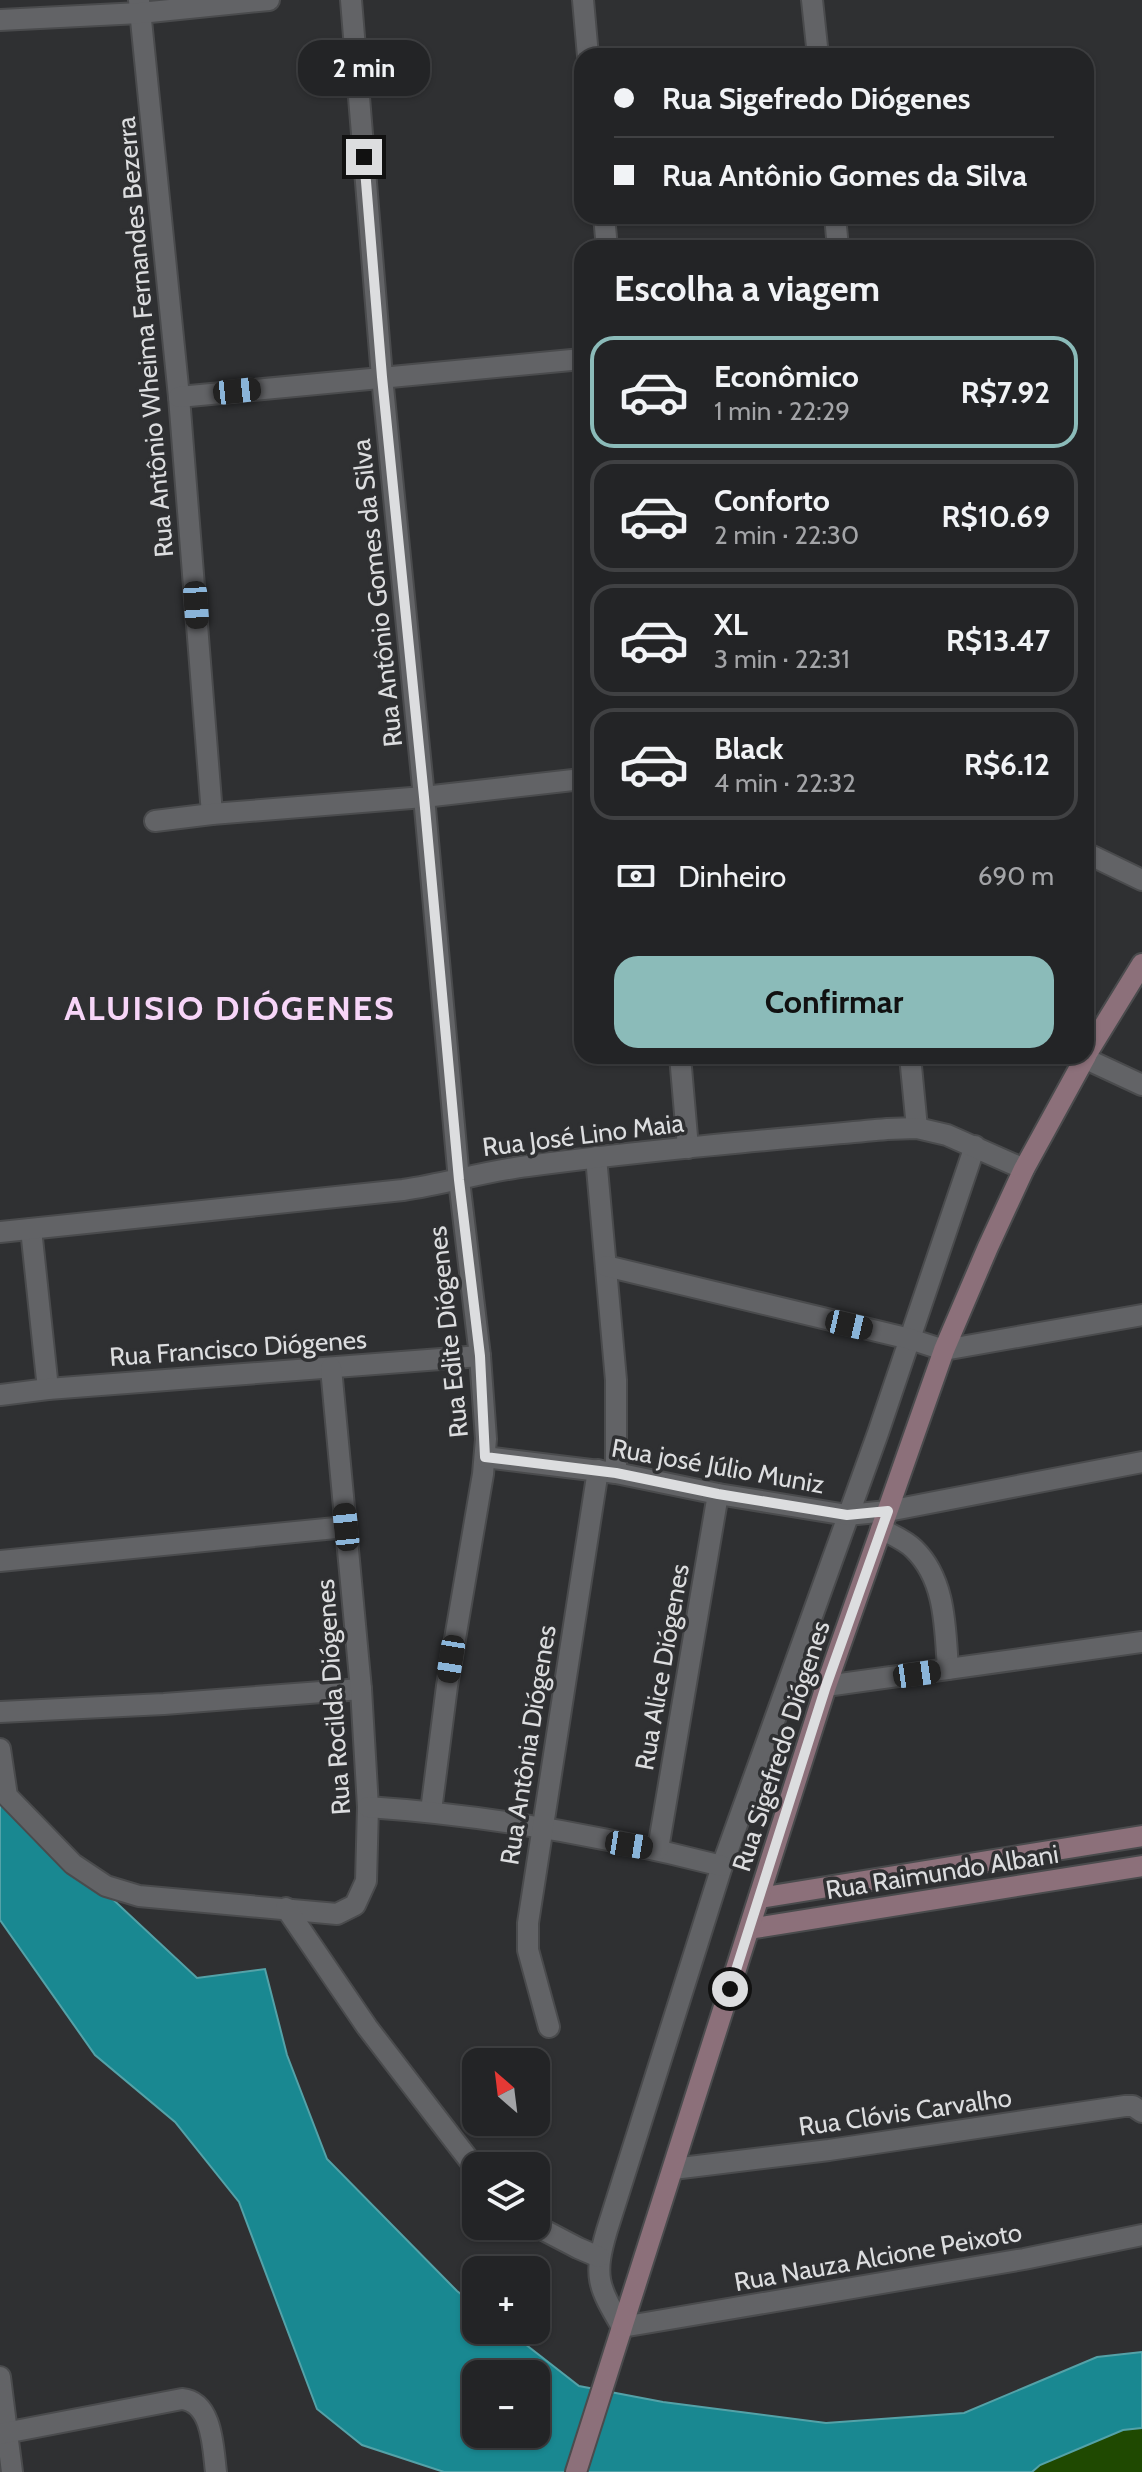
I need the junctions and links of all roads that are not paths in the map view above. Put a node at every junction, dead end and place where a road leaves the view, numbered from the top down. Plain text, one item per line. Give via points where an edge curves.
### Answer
1 (269, 0) edge
2 (351, 0) edge
3 (583, 0) edge
4 (812, 0) edge
5 (139, 7) edge
6 (0, 20) edge
7 (587, 48) edge
8 (817, 48) edge
9 (574, 360) edge
10 (382, 377) junction
11 (179, 397) junction
12 (574, 780) edge
13 (424, 797) junction
14 (212, 814) junction
15 (155, 821) dead end
16 (1094, 857) edge
17 (1142, 880) edge
18 (1142, 964) edge
19 (1094, 1042) edge
20 (1094, 1061) edge
21 (681, 1064) edge
22 (911, 1064) edge
23 (1081, 1064) edge
24 (1140, 1079) edge
25 (917, 1128) junction
26 (975, 1146) junction
27 (688, 1148) junction
28 (596, 1157) junction
29 (1024, 1169) junction
30 (459, 1180) junction
31 (31, 1229) junction
32 (0, 1232) edge
33 (606, 1266) junction
34 (1142, 1315) edge
35 (910, 1339) junction
36 (944, 1350) junction
37 (480, 1356) junction
38 (331, 1368) junction
39 (48, 1389) junction
40 (0, 1395) edge
41 (485, 1457) junction
42 (1142, 1462) edge
43 (607, 1472) junction
44 (718, 1494) junction
45 (847, 1515) junction
46 (885, 1520) junction
47 (346, 1527) junction
48 (0, 1561) edge
49 (1142, 1642) edge
50 (948, 1669) junction
51 (826, 1686) junction
52 (361, 1689) junction
53 (0, 1712) edge
54 (0, 1749) edge
55 (368, 1807) junction
56 (431, 1811) junction
57 (542, 1830) junction
58 (1142, 1836) edge
59 (1092, 1844) junction
60 (658, 1849) junction
61 (722, 1866) junction
62 (1142, 1866) edge
63 (1097, 1873) junction
64 (867, 1881) junction
65 (759, 1898) junction
66 (286, 1908) junction
67 (866, 1910) junction
68 (749, 1929) junction
69 (549, 2027) dead end
70 (1142, 2112) edge
71 (463, 2152) edge
72 (673, 2169) junction
73 (550, 2233) edge
74 (1142, 2235) edge
75 (599, 2257) junction
76 (622, 2327) junction
77 (0, 2377) edge
78 (3, 2433) edge
79 (12, 2472) edge
80 (216, 2472) edge
81 (576, 2472) edge

1 - 5 street
2 - 10 street, Rua Antônio Gomes da Silva
3 - 7 street
4 - 8 street
5 - 6 street
5 - 11 street, Rua Antônio Wheima Fernandes Bezerra
9 - 10 street
10 - 11 street
10 - 13 street, Rua Antônio Gomes da Silva
11 - 14 street, Rua Antônio Wheima Fernandes Bezerra
12 - 13 street
13 - 14 street
13 - 30 street, Rua Antônio Gomes da Silva
14 - 15 street
16 - 17 street
18 - 19 main road, Rua Sigefredo Diógenes
20 - 24 street
21 - 27 street
22 - 25 street
23 - 29 main road, Rua Sigefredo Diógenes
25 - 26 street, Rua José Lino Maia
25 - 27 street, Rua José Lino Maia
26 - 29 street, Rua José Lino Maia
26 - 35 street
27 - 28 street, Rua José Lino Maia
28 - 30 street, Rua José Lino Maia
28 - 33 street, Rua Antônia Diógenes
29 - 36 main road, Rua Sigefredo Diógenes
30 - 31 street, Rua José Lino Maia
30 - 37 street, Rua Edite Diógenes
31 - 32 street, Rua José Lino Maia
31 - 39 street
33 - 35 street
33 - 43 street, Rua Antônia Diógenes via 616,1380
34 - 36 street
35 - 36 street
35 - 45 street
36 - 46 main road, Rua Sigefredo Diógenes
37 - 38 street, Rua Francisco Diógenes
37 - 41 street, Rua Edite Diógenes
38 - 39 street, Rua Francisco Diógenes
38 - 47 street, Rua Rocilda Diógenes
39 - 40 street, Rua Francisco Diógenes
41 - 43 street, Rua josé Júlio Muniz
41 - 56 street, Rua Edite Diógenes
42 - 46 street, Rua josé Júlio Muniz
43 - 44 street, Rua josé Júlio Muniz
43 - 57 street, Rua Antônia Diógenes
44 - 45 street, Rua josé Júlio Muniz
44 - 60 street, Rua Alice Diógenes
45 - 46 street, Rua josé Júlio Muniz
45 - 61 street
46 - 50 street via 917,1553 939,1590
46 - 51 main road, Rua Sigefredo Diógenes
47 - 48 street
47 - 52 street, Rua Rocilda Diógenes
49 - 50 street
50 - 51 street
51 - 65 main road, Rua Sigefredo Diógenes
52 - 53 street
52 - 55 street, Rua Rocilda Diógenes
54 - 66 street via 7,1796 93,1879 139,1896
55 - 56 street
55 - 66 street, Rua Rocilda Diógenes via 366,1881 355,1905 337,1914
56 - 57 street
57 - 60 street
57 - 69 street, Rua Antônia Diógenes via 528,1950
58 - 59 main road, Rua Raimundo Albani
59 - 63 main road
59 - 64 main road, Rua Raimundo Albani
60 - 61 street
61 - 75 street
62 - 63 main road, Rua Raimundo Albani
63 - 67 main road, Rua Raimundo Albani
64 - 65 main road, Rua Raimundo Albani
64 - 67 main road
65 - 68 main road, Rua Sigefredo Diógenes
66 - 71 street via 367,2027
67 - 68 main road, Rua Raimundo Albani
68 - 72 main road, Rua Sigefredo Diógenes
70 - 72 street, Rua Clóvis Carvalho via 1125,2106
72 - 76 main road, Rua Sigefredo Diógenes
73 - 75 street
74 - 76 street, Rua Nauza Alcione Peixoto
75 - 76 street via 601,2285
76 - 81 main road, Rua Sigefredo Diógenes
77 - 78 street
78 - 79 street
78 - 80 street via 191,2400 206,2420

